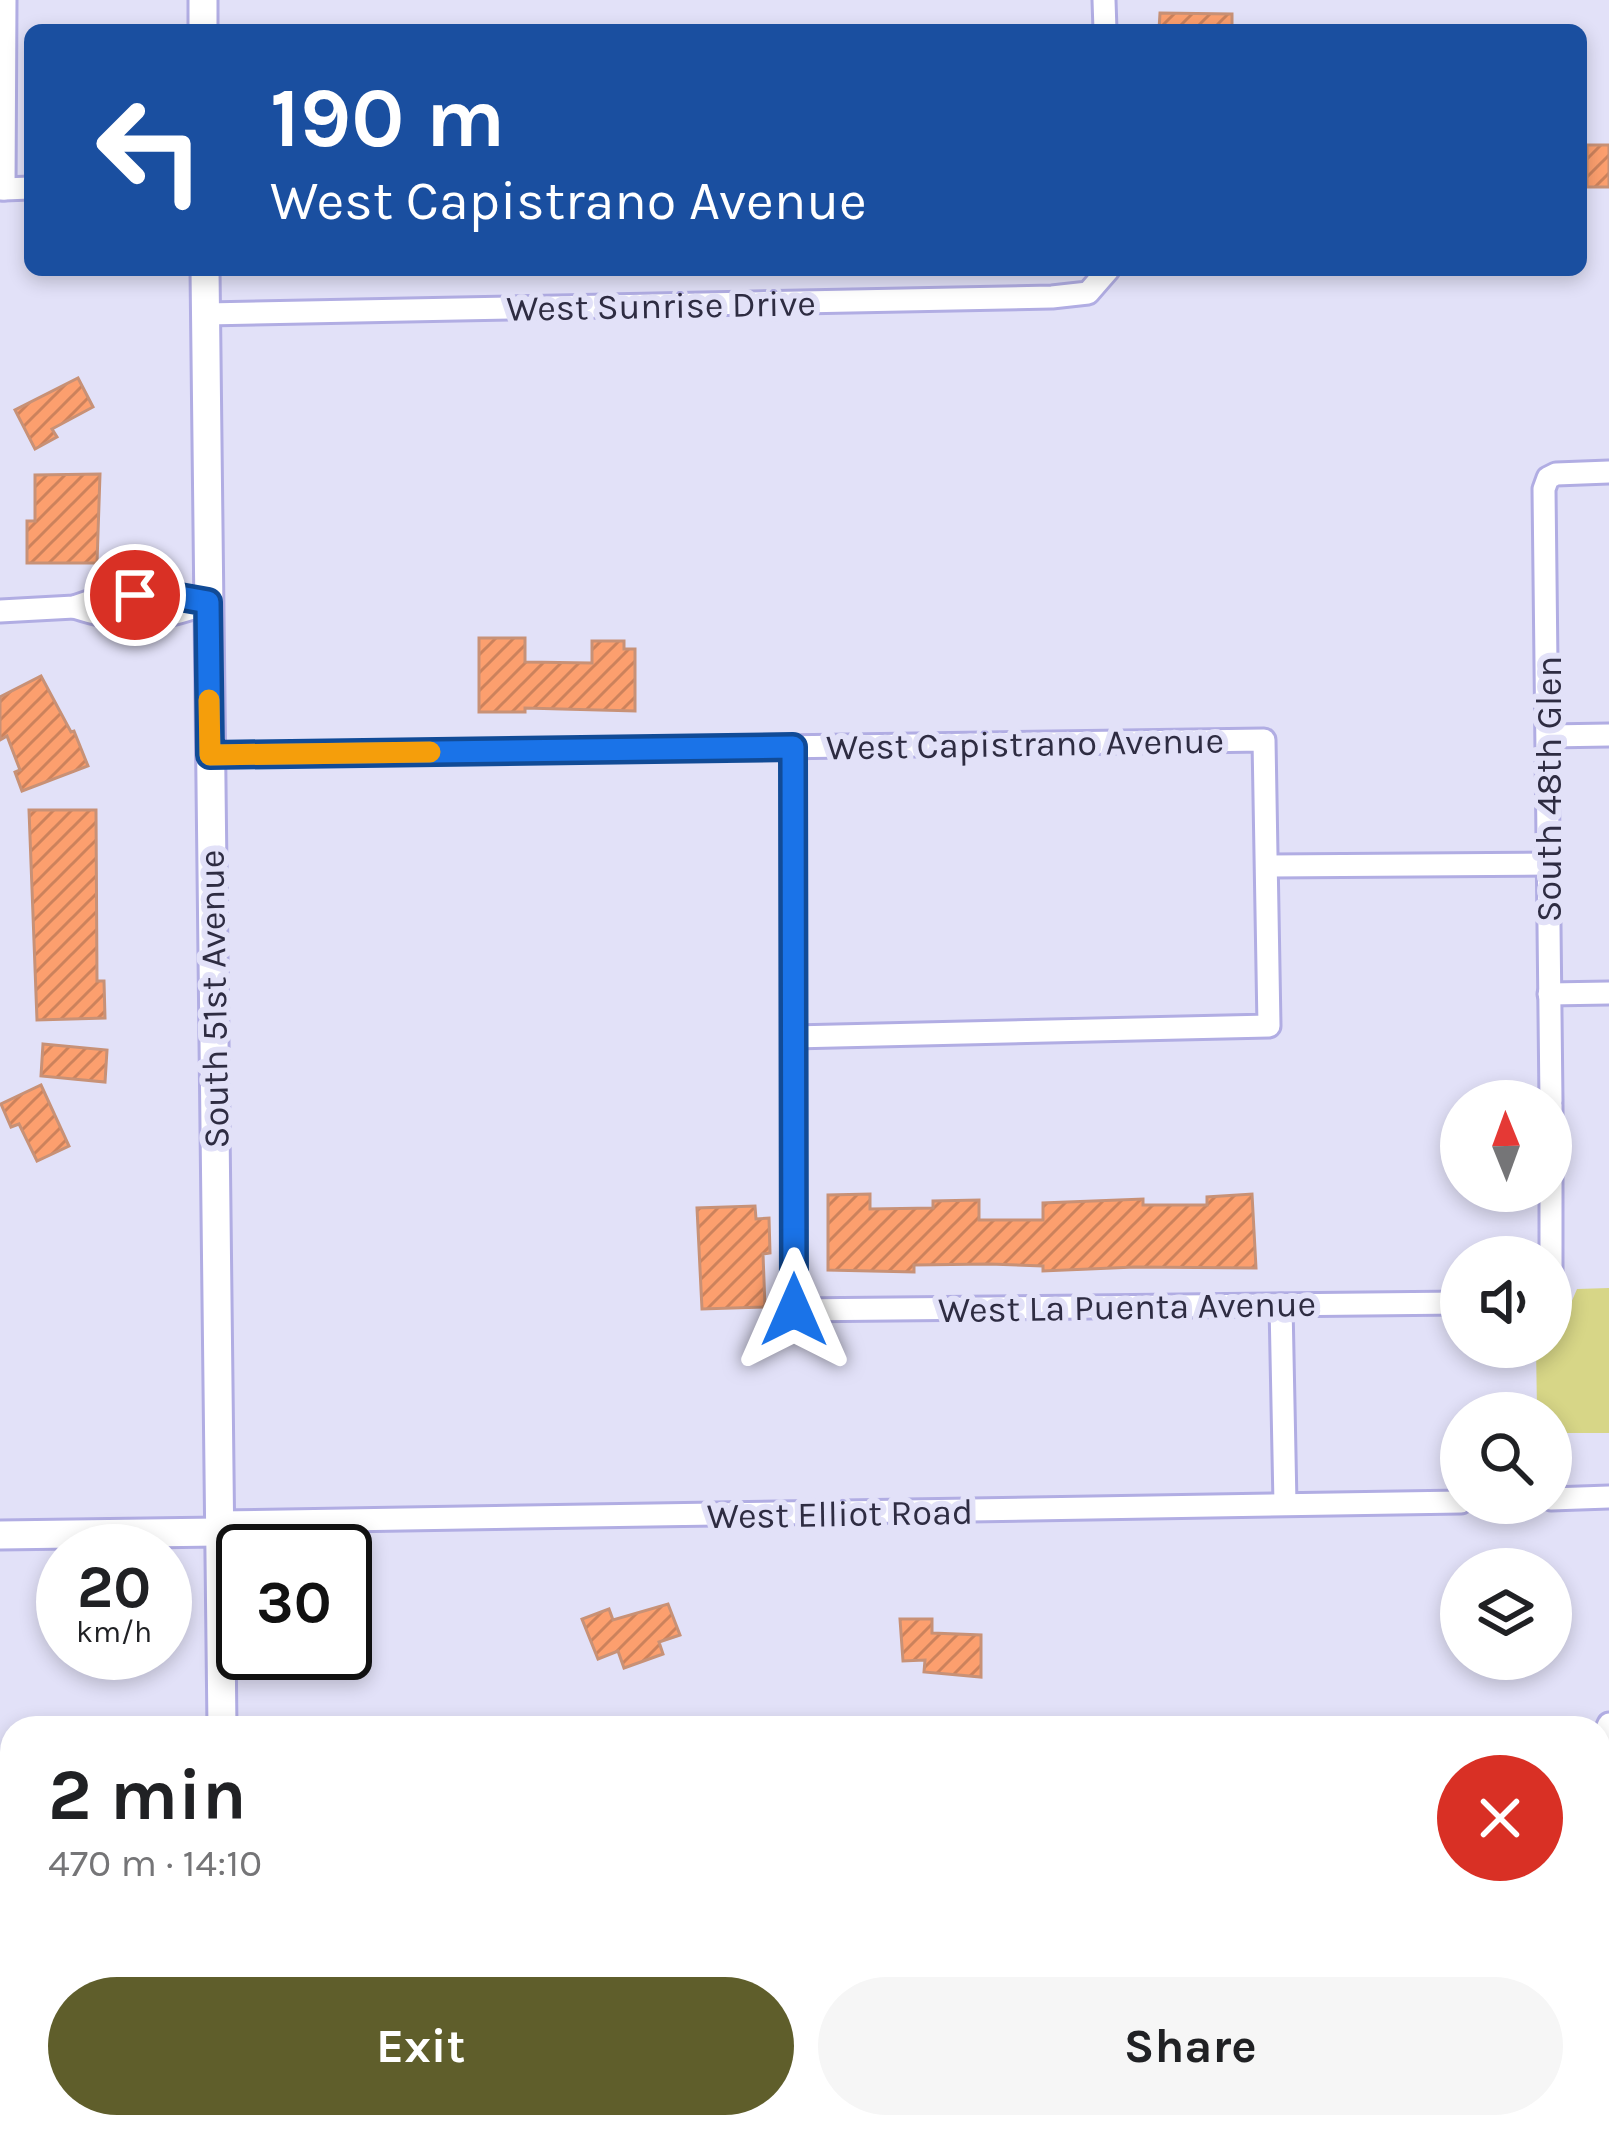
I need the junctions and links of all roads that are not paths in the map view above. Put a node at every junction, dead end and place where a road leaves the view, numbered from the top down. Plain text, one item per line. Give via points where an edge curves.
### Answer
1 (5, 0) edge
2 (2, 189) edge
3 (205, 276) edge
4 (1104, 276) edge
5 (206, 314) junction
6 (1609, 472) edge
7 (208, 602) junction
8 (0, 611) edge
9 (1609, 735) edge
10 (1549, 736) junction
11 (793, 747) junction
12 (210, 755) junction
13 (1548, 864) junction
14 (1268, 866) junction
15 (1609, 993) edge
16 (1549, 994) junction
17 (793, 1037) junction
18 (1551, 1080) edge
19 (1440, 1303) edge
20 (1281, 1305) junction
21 (1609, 1498) edge
22 (1572, 1499) edge
23 (1440, 1502) edge
24 (1285, 1504) junction
25 (218, 1524) edge
26 (357, 1524) edge
27 (216, 1527) edge
28 (0, 1535) edge
29 (221, 1680) edge
30 (222, 1716) edge

1 - 2 street
3 - 5 main road, South 51st Avenue
4 - 5 street, West Sunrise Drive via 1088,293 1052,297
5 - 7 main road, South 51st Avenue
6 - 10 street, South 48th Glen via 1548,478
7 - 8 street via 106,596 74,608
7 - 12 main road, South 51st Avenue
9 - 10 street
10 - 13 street, South 48th Glen
11 - 12 street, West Capistrano Avenue
11 - 14 street, West Capistrano Avenue via 1264,740
11 - 17 street
12 - 25 main road, South 51st Avenue
13 - 14 street
13 - 16 street, South 48th Glen
14 - 17 street via 1269,1026
15 - 16 street
16 - 18 street, South 48th Glen
17 - 20 street, West La Puenta Avenue via 794,1310
19 - 20 street, West La Puenta Avenue
20 - 24 street
21 - 22 street
23 - 24 street, West Elliot Road
24 - 26 street, West Elliot Road
27 - 28 main road, West Elliot Road
29 - 30 main road, South 51st Avenue

